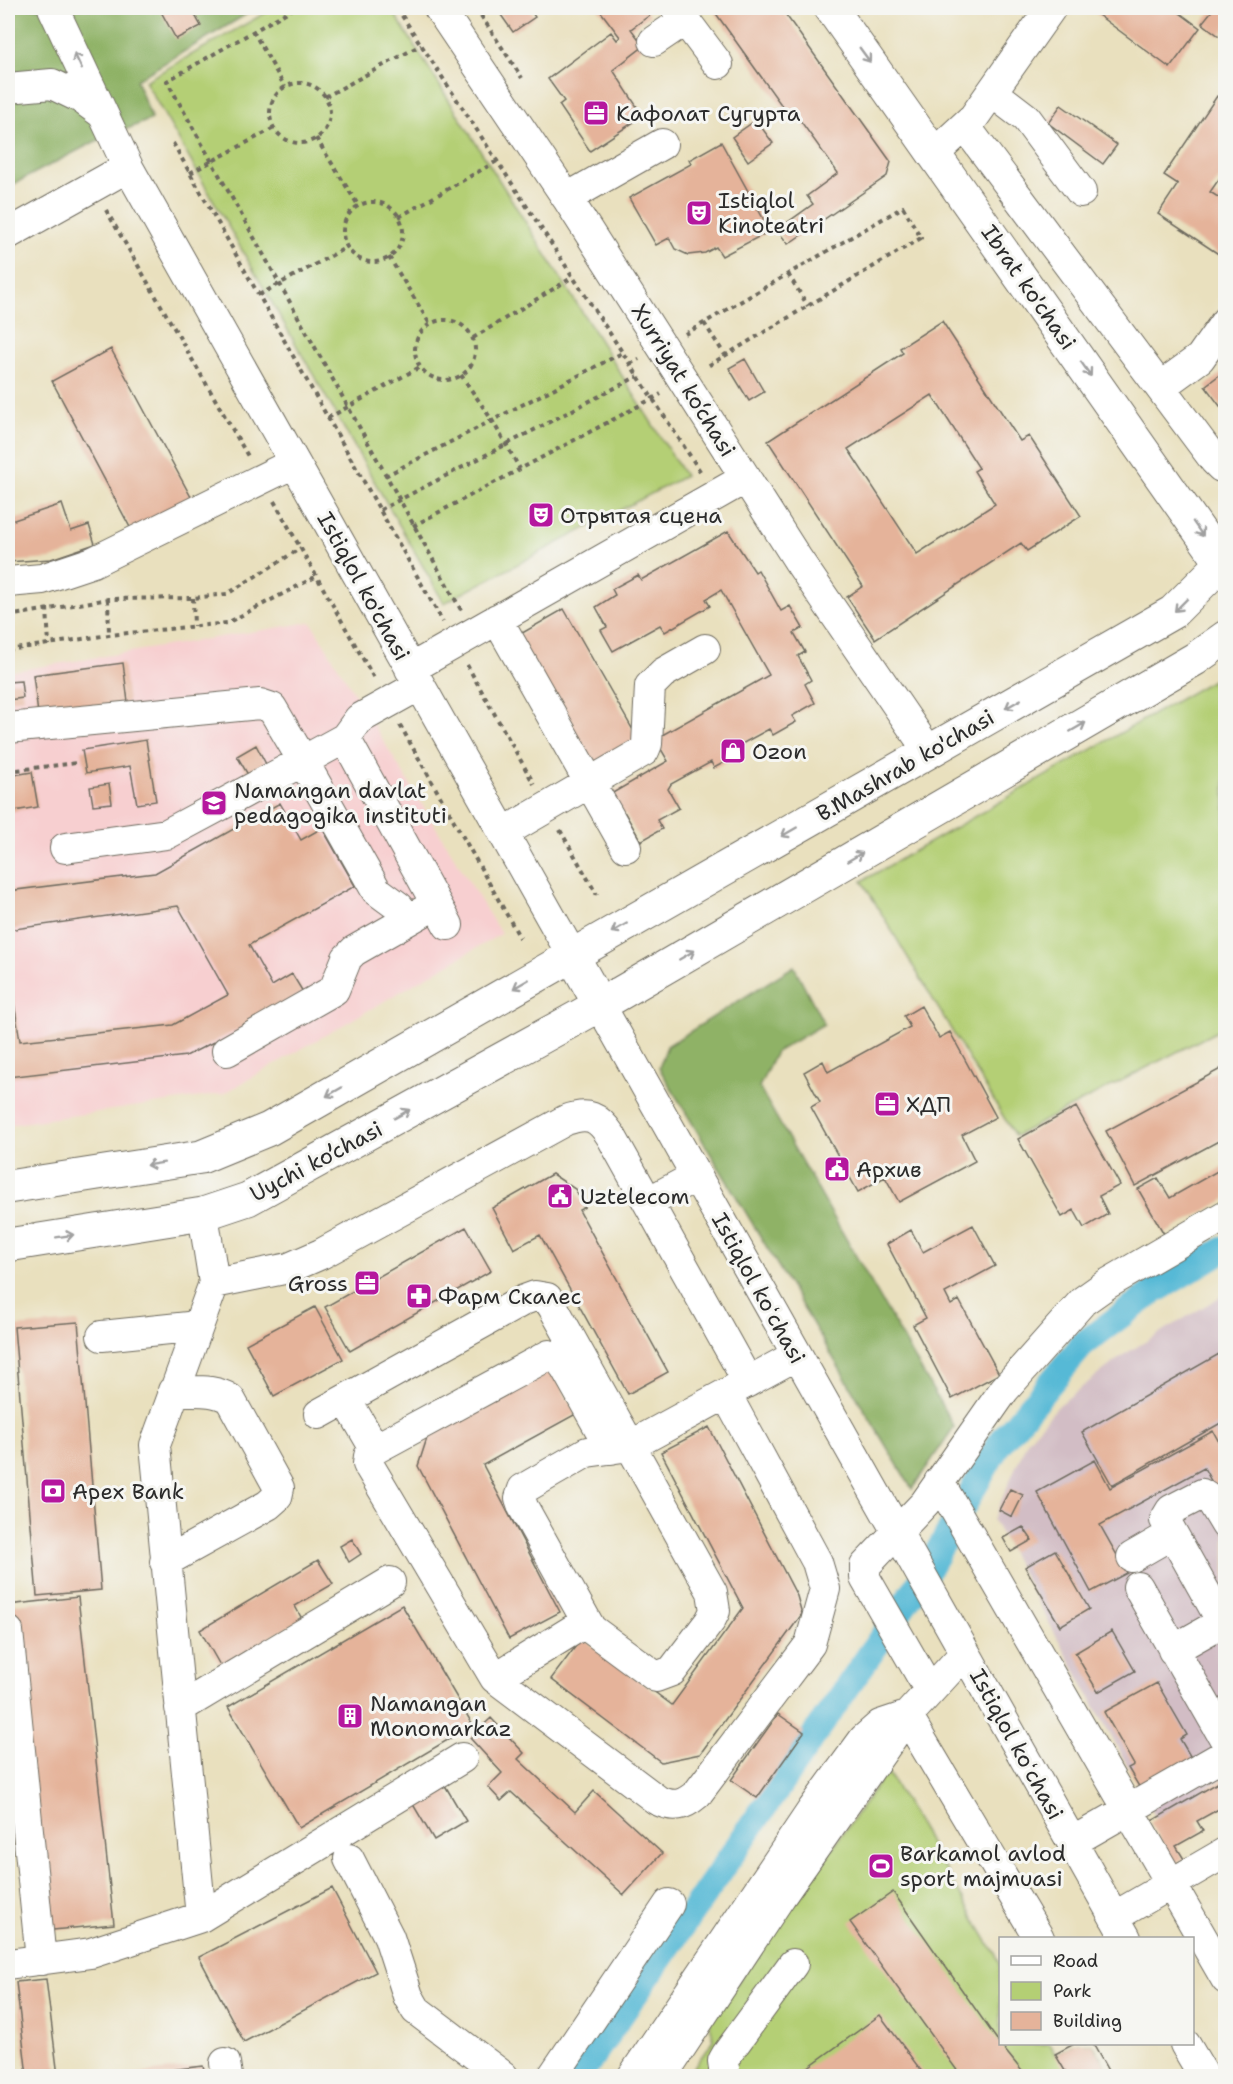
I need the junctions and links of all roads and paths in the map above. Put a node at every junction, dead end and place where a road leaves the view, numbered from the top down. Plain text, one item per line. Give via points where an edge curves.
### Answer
1 (53, 8) edge
2 (294, 8) edge
3 (397, 8) edge
4 (439, 8) edge
5 (831, 8) edge
6 (1051, 8) edge
7 (681, 14) edge
8 (253, 31) junction
9 (654, 41) dead end
10 (421, 45) junction
11 (718, 64) dead end
12 (285, 87) junction
13 (8, 88) edge
14 (992, 92) junction
15 (325, 97) junction
16 (103, 114) junction
17 (965, 126) junction
18 (274, 129) junction
19 (316, 138) junction
20 (173, 143) dead end
21 (662, 144) dead end
22 (935, 153) junction
23 (211, 161) junction
24 (497, 161) junction
25 (128, 167) junction
26 (190, 173) junction
27 (92, 186) junction
28 (1081, 192) dead end
29 (567, 198) junction
30 (358, 205) junction
31 (399, 217) junction
32 (8, 234) edge
33 (347, 247) junction
34 (389, 256) junction
35 (788, 274) junction
36 (573, 278) junction
37 (279, 284) junction
38 (259, 295) junction
39 (808, 306) junction
40 (1226, 321) edge
41 (704, 323) junction
42 (430, 324) junction
43 (472, 338) junction
44 (663, 347) junction
45 (622, 352) junction
46 (725, 355) junction
47 (630, 364) junction
48 (420, 367) junction
49 (461, 375) junction
50 (638, 376) junction
51 (684, 380) junction
52 (1160, 387) junction
53 (653, 399) junction
54 (347, 407) junction
55 (328, 418) junction
56 (492, 420) junction
57 (506, 445) junction
58 (294, 463) junction
59 (1226, 467) edge
60 (520, 469) junction
61 (385, 476) junction
62 (704, 477) dead end
63 (746, 478) junction
64 (262, 481) junction
65 (399, 501) junction
66 (380, 510) junction
67 (413, 526) junction
68 (301, 548) junction
69 (1224, 564) edge
70 (317, 576) junction
71 (8, 582) edge
72 (193, 598) junction
73 (108, 599) junction
74 (47, 608) junction
75 (461, 610) dead end
76 (8, 616) edge
77 (497, 619) junction
78 (194, 626) junction
79 (109, 635) junction
80 (1226, 637) edge
81 (455, 643) junction
82 (49, 645) junction
83 (705, 649) dead end
84 (8, 650) edge
85 (415, 677) junction
86 (388, 703) junction
87 (8, 728) edge
88 (345, 738) junction
89 (929, 752) junction
90 (303, 761) junction
91 (76, 763) dead end
92 (8, 771) edge
93 (590, 783) junction
94 (547, 807) junction
95 (503, 832) junction
96 (626, 847) dead end
97 (65, 848) dead end
98 (597, 895) dead end
99 (407, 921) junction
100 (520, 938) dead end
101 (572, 955) junction
102 (600, 1005) junction
103 (227, 1051) dead end
104 (696, 1176) junction
105 (8, 1187) edge
106 (648, 1202) junction
107 (203, 1214) junction
108 (1226, 1215) edge
109 (8, 1245) edge
110 (214, 1283) junction
111 (198, 1326) junction
112 (102, 1336) dead end
113 (797, 1355) junction
114 (737, 1388) junction
115 (173, 1391) junction
116 (346, 1398) junction
117 (319, 1414) dead end
118 (620, 1447) junction
119 (375, 1449) junction
120 (942, 1487) junction
121 (1226, 1525) edge
122 (1172, 1534) junction
123 (898, 1535) junction
124 (1132, 1557) dead end
125 (165, 1562) junction
126 (390, 1582) dead end
127 (1138, 1587) dead end
128 (1224, 1621) edge
129 (586, 1622) junction
130 (8, 1648) edge
131 (1173, 1650) junction
132 (965, 1653) junction
133 (495, 1678) junction
134 (930, 1691) junction
135 (180, 1708) junction
136 (907, 1716) junction
137 (1226, 1741) edge
138 (1226, 1754) edge
139 (462, 1758) dead end
140 (1129, 1809) junction
141 (1072, 1842) junction
142 (1226, 1852) edge
143 (349, 1858) dead end
144 (1172, 1885) junction
145 (669, 1904) dead end
146 (201, 1917) junction
147 (1120, 1928) edge
148 (1038, 1937) edge
149 (41, 1960) junction
150 (8, 1964) edge
151 (793, 1964) dead end
152 (1226, 1979) edge
153 (1186, 2045) edge
154 (503, 2076) edge
155 (554, 2076) edge
156 (633, 2076) edge
157 (662, 2076) edge
158 (725, 2076) edge
159 (1204, 2076) edge

16 -> 1 street, Istiqlol ko'chasi
2 - 8 path
3 - 10 path
4 - 29 street, Xurriyat ko‘chasi
5 -> 22 main road, Ibrat ko'chasi
6 - 14 street
7 - 9 street
7 - 11 street
8 - 12 path
8 - 23 path via 167,81
10 - 15 path
10 - 24 path
12 - 15 path via 304,83 314,86
12 - 18 path via 272,101 270,120
13 - 16 street via 52,84
14 - 17 street
14 - 28 street via 1026,118
15 - 19 path via 330,111 328,122
16 - 25 street, Istiqlol ko'chasi
17 - 22 street
17 - 52 street
18 - 19 path via 288,141 308,142
18 - 23 path
19 - 30 path
20 - 26 path
21 - 29 street
22 -> 69 main road, Ibrat ko'chasi
23 - 26 path
23 - 37 path
24 - 31 path
24 - 36 path
25 - 27 street
25 - 58 street, Istiqlol ko'chasi
26 - 38 path
27 - 32 street
27 - 64 path
29 - 44 street, Xurriyat ko‘chasi
30 - 31 path via 378,202
30 - 33 path via 345,219
31 - 34 path via 402,240
33 - 34 path via 362,260 371,262
33 - 37 path
34 - 42 path
35 - 39 path
35 - 39 path via 903,207 921,238
35 - 41 path
36 - 43 path
36 - 45 path
37 - 38 path
37 - 54 path
38 - 55 path
39 - 46 path
40 - 52 street via 1200,358
41 - 44 path
41 - 46 path
42 - 43 path via 450,320 459,323
42 - 48 path via 422,330 415,347
43 - 49 path via 473,358
44 - 47 path
44 - 51 street, Xurriyat ko‘chasi
45 - 47 path
45 - 56 path
46 - 51 path
47 - 50 path
48 - 49 path via 443,380
48 - 54 path
49 - 56 path
50 - 53 path
50 - 57 path
51 - 53 path
51 - 63 street, Xurriyat ko‘chasi
52 - 59 street via 1215,461
53 - 60 path
53 - 62 path
54 - 55 path
54 - 61 path
55 - 66 path
56 - 57 path
56 - 61 path
57 - 60 path
57 - 65 path
58 - 64 street
58 - 85 street, Istiqlol ko'chasi
60 - 67 path
61 - 65 path
63 - 77 street
63 - 89 street, Xurriyat ko‘chasi
64 - 68 path
64 - 71 street via 93,562 42,579
65 - 66 path
65 - 67 path
66 - 81 path
67 - 75 path
68 - 70 path
68 - 72 path via 227,594
69 -> 89 main road, B.Mashrab ko'chasi via 1173,612
70 - 78 path via 227,622
70 - 86 path
72 - 73 path
72 - 78 path
73 - 74 path
73 - 79 path
74 - 76 path
74 - 82 path
77 - 81 street
77 - 93 street
78 - 79 path
79 - 82 path
102 -> 80 main road via 1195,659
81 - 85 street
81 - 94 path
82 - 84 path
83 - 93 street via 663,673 650,686 644,751
85 - 86 street
85 - 95 street, Istiqlol ko'chasi
86 - 88 street via 359,719
86 - 100 path
87 - 90 street via 260,704 272,708
88 - 90 street
88 - 99 street via 442,915
89 -> 101 main road, B.Mashrab ko'chasi
90 - 97 street via 167,834
90 - 99 street via 376,890 399,907
91 - 92 path
93 - 94 street
93 - 96 street
94 - 95 street
94 - 98 path
95 - 101 street, Istiqlol ko'chasi
99 - 103 street via 354,951 347,958 334,990
101 - 102 main road, Istiqlol ko'chasi
101 -> 105 main road via 269,1129 201,1157
102 - 104 street, Istiqlol koʻchasi
107 -> 102 main road, Uychi ko’chasi via 248,1199
104 - 106 street
104 - 113 street, Istiqlol koʻchasi
106 - 110 street via 602,1122 592,1115 580,1115 321,1254 289,1268
106 - 114 street
109 -> 107 main road, Uychi ko’chasi
107 - 110 street
108 - 120 street via 1083,1301 1004,1390
110 - 111 street
111 - 112 street
111 - 115 street
113 - 114 street
113 - 123 street, Istiqlol koʻchasi
114 - 118 street
114 - 133 street via 817,1562 825,1589 810,1644 697,1794 685,1804 671,1806 657,1800
115 - 125 street via 155,1445
115 - 125 street via 223,1393 230,1399 279,1488 277,1497 268,1505
116 - 117 street
116 - 118 street via 535,1296 547,1298
116 - 119 street
118 - 119 street via 565,1367 549,1355
118 - 129 street via 587,1452 539,1478 523,1489 520,1498
118 - 129 street via 712,1592 715,1611 672,1671 656,1677
119 - 133 street via 369,1456 371,1472
120 - 123 street
120 - 140 street
121 - 122 street via 1211,1500 1202,1494 1166,1515
122 - 124 street
122 - 128 street
123 - 132 street, Istiqlol koʻchasi
123 - 134 street via 865,1566 865,1578
125 - 135 street
126 - 135 street
127 - 131 street
128 - 131 street
129 - 133 street
130 - 149 street
131 - 137 street
132 - 134 street
132 - 141 street, Istiqlol koʻchasi
134 - 136 street
135 - 146 street
136 - 148 street
136 - 156 street via 880,1725 864,1738
136 - 157 street via 780,1896
138 - 140 street
139 - 146 street
140 - 141 street
140 - 144 street
141 - 147 street, Istiqlol koʻchasi
142 - 144 street
143 - 154 street via 398,1956 408,1996 416,2010
144 - 147 street
144 - 152 street
145 - 155 street
146 - 149 street via 91,1953
149 - 150 street
151 - 158 street via 727,2054 723,2061
153 - 159 street

